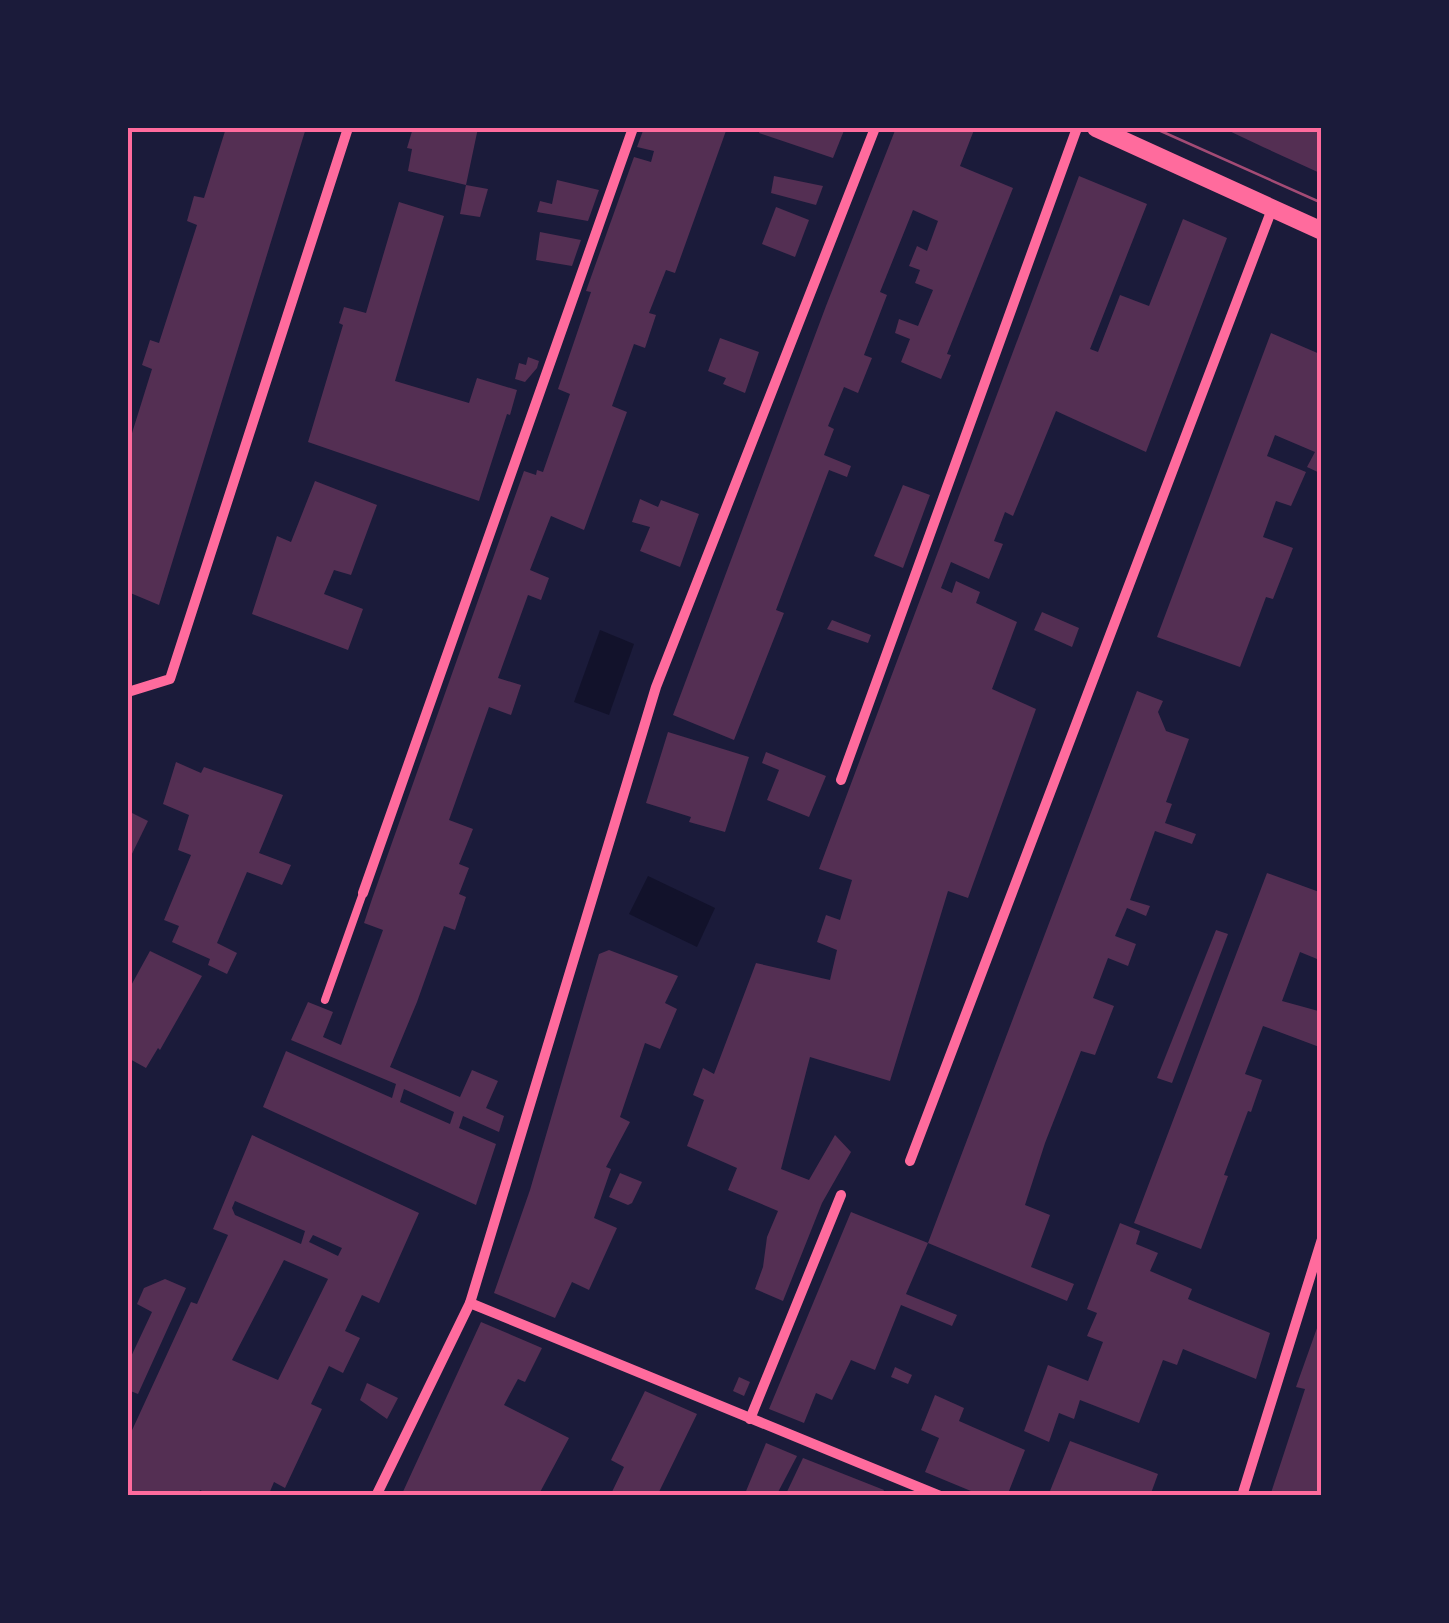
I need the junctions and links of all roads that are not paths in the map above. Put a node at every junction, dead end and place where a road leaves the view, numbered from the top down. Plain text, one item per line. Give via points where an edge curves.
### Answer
1 (348, 128) edge
2 (633, 128) edge
3 (875, 128) edge
4 (1077, 128) edge
5 (1096, 128) edge
6 (1272, 209) junction
7 (1322, 231) edge
8 (128, 692) edge
9 (841, 780) dead end
10 (362, 893) joint
11 (325, 1000) dead end
12 (910, 1160) dead end
13 (841, 1195) dead end
14 (1322, 1239) edge
15 (470, 1302) junction
16 (750, 1420) junction
17 (376, 1496) edge
18 (940, 1496) edge
19 (1242, 1496) edge

1 - 8 street via 170,678
2 - 10 street
3 - 15 street via 656,688
4 - 9 street
5 - 6 street
6 - 7 street
6 - 12 street
10 - 11 lane
13 - 16 street
14 - 19 street
15 - 16 street
15 - 17 street
16 - 18 street

